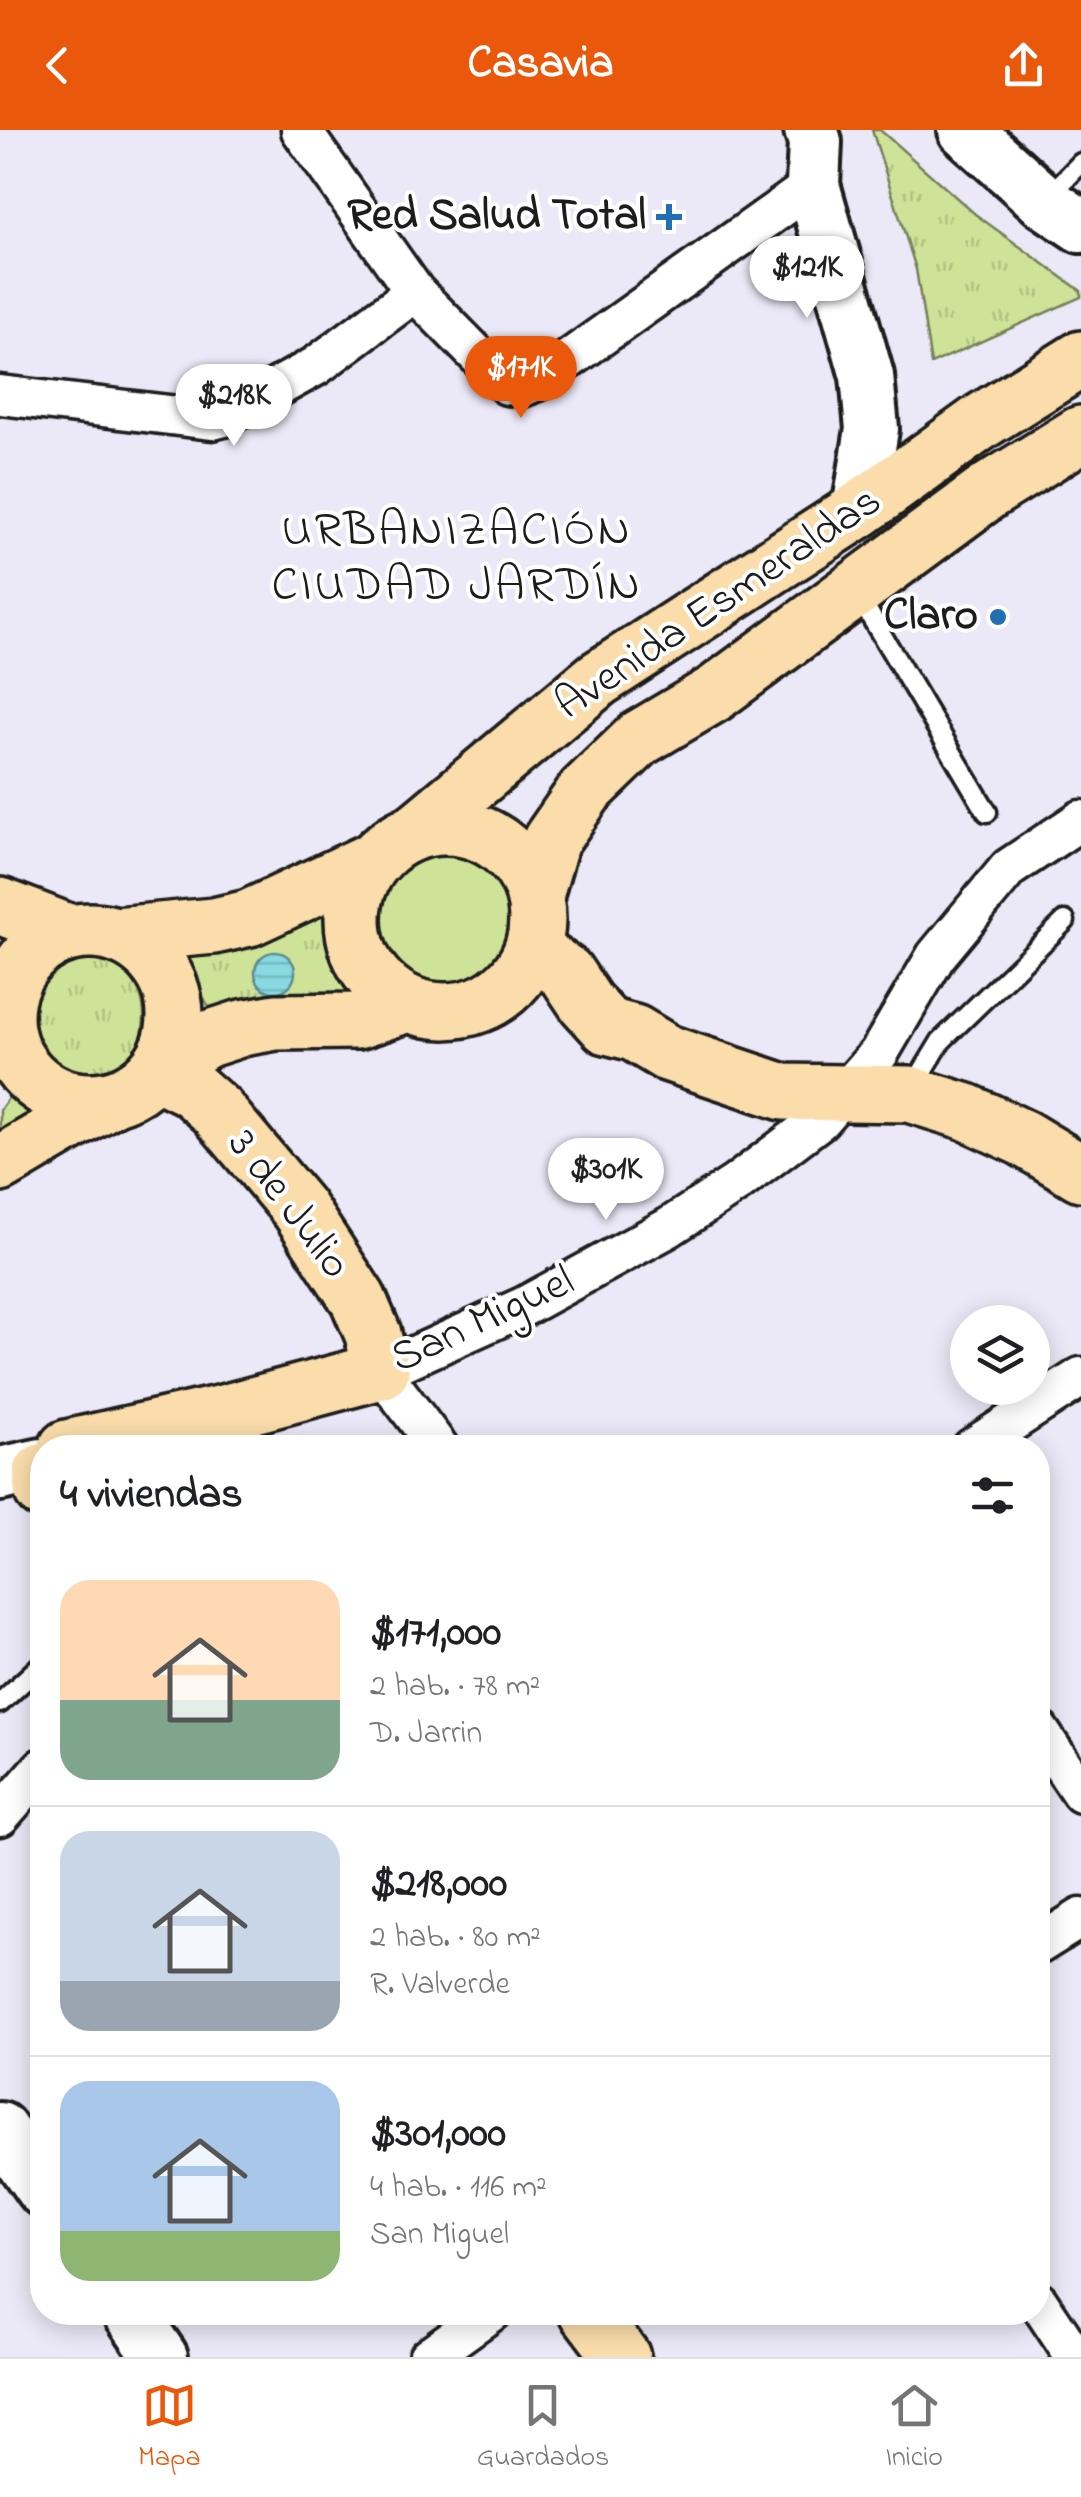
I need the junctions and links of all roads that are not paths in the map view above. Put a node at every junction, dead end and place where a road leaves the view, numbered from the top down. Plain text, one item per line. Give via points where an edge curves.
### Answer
1 (301, 130) edge
2 (965, 130) edge
3 (816, 147) edge
4 (1081, 163) edge
5 (1063, 213) edge
6 (414, 292) junction
7 (1081, 359) edge
8 (0, 396) edge
9 (1081, 434) edge
10 (860, 510) junction
11 (855, 590) junction
12 (986, 812) dead end
13 (1081, 820) edge
14 (416, 830) junction
15 (371, 862) junction
16 (536, 896) junction
17 (0, 906) edge
18 (1065, 921) dead end
19 (93, 934) junction
20 (533, 950) junction
21 (408, 1004) junction
22 (4, 1044) edge
23 (158, 1068) junction
24 (846, 1093) junction
25 (909, 1094) junction
26 (108, 1100) junction
27 (0, 1164) edge
28 (1081, 1173) edge
29 (381, 1371) junction
30 (1081, 1377) edge
31 (126, 1435) edge
32 (429, 1435) edge
33 (992, 1435) edge
34 (30, 1470) edge
35 (0, 1474) edge
36 (30, 1675) edge
37 (0, 1703) edge
38 (1050, 1747) edge
39 (30, 1782) edge
40 (1081, 1793) edge
41 (0, 1816) edge
42 (1081, 1918) edge
43 (1050, 1937) edge
44 (0, 2129) edge
45 (30, 2165) edge
46 (1050, 2319) edge
47 (139, 2325) edge
48 (473, 2325) edge
49 (598, 2325) edge
50 (161, 2357) edge
51 (428, 2357) edge
52 (622, 2357) edge
53 (1075, 2357) edge

1 - 6 street
2 - 5 street
3 - 6 street via 540,380 522,387 507,385
3 - 10 street via 867,376 872,429
4 - 5 lane
6 - 8 street via 316,366 224,417 201,420
7 - 10 main road, Avenida Esmeraldas
9 - 11 main road, Avenida Esmeraldas via 989,491
10 - 14 main road, Avenida Esmeraldas via 598,679
11 - 12 lane
11 - 16 main road, Avenida Esmeraldas via 615,761 551,840
13 - 24 street, San Miguel via 1010,868 936,956 879,1053
14 - 15 main road
14 - 16 main road via 454,826 490,838 519,862
15 - 19 main road via 249,918
15 - 21 main road via 356,891 352,924 361,957 380,984
16 - 20 main road
17 - 19 main road
18 - 25 lane via 942,1042
19 - 22 main road via 48,942 28,957 6,1000
19 - 23 main road via 140,947 171,989 172,1041
20 - 21 main road via 496,997 438,1012
20 - 24 main road via 566,973 607,1026 783,1092
21 - 23 main road via 357,1021 242,1028
22 - 26 main road via 52,1093 80,1102
23 - 26 main road
23 - 29 main road, 3 de Julio via 216,1111 299,1208 367,1316
24 - 25 main road
24 - 29 street, San Miguel via 738,1183 668,1228 525,1306
25 - 28 main road via 1024,1138
26 - 27 main road
29 - 31 main road, San Miguel
29 - 32 street
30 - 33 street
34 - 35 street
36 - 37 lane
38 - 40 street
39 - 41 street
42 - 43 street
44 - 45 street
46 - 53 street
47 - 50 street
48 - 51 street
49 - 52 main road

